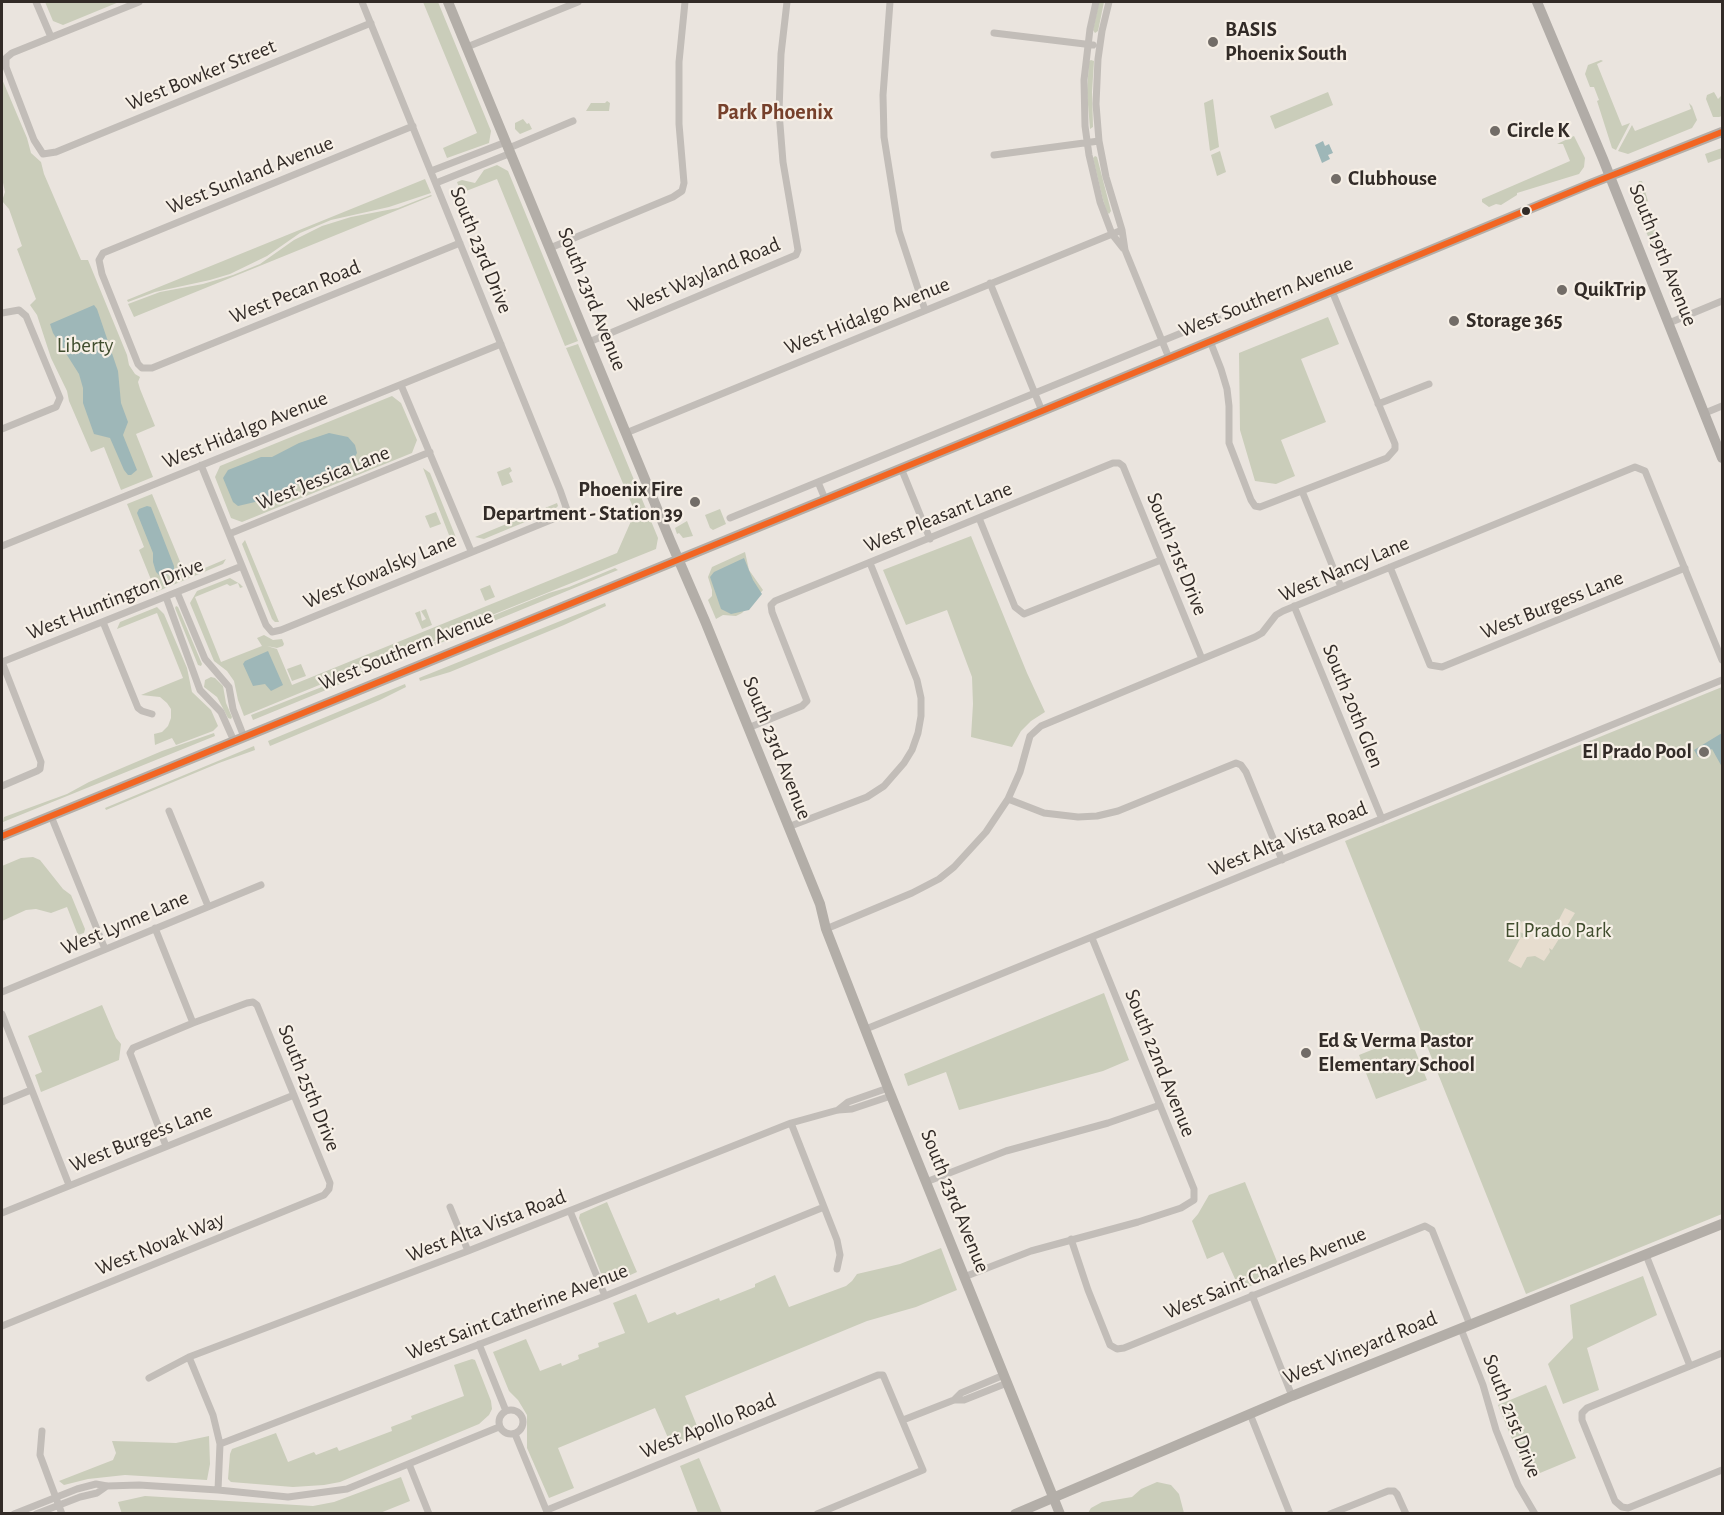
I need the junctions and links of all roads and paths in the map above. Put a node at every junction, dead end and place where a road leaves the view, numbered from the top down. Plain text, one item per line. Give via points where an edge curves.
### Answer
1 (36, 2) edge
2 (139, 2) edge
3 (362, 2) edge
4 (448, 2) edge
5 (578, 2) edge
6 (685, 2) edge
7 (788, 2) edge
8 (890, 2) edge
9 (1096, 2) edge
10 (1109, 2) edge
11 (1537, 2) edge
12 (371, 23) junction
13 (994, 33) dead end
14 (51, 37) junction
15 (1088, 45) junction
16 (1099, 46) junction
17 (467, 47) junction
18 (573, 121) dead end
19 (413, 126) junction
20 (1722, 132) edge
21 (1099, 141) junction
22 (1087, 142) junction
23 (508, 148) junction
24 (994, 155) dead end
25 (431, 171) junction
26 (1610, 176) junction
27 (436, 183) junction
28 (1122, 230) junction
29 (1112, 234) junction
30 (460, 243) junction
31 (550, 248) junction
32 (1125, 250) junction
33 (990, 283) junction
34 (1332, 291) junction
35 (1722, 301) edge
36 (926, 310) junction
37 (2, 313) edge
38 (1218, 318) dead end
39 (1669, 323) junction
40 (1162, 341) junction
41 (1210, 341) junction
42 (589, 342) junction
43 (501, 344) junction
44 (1169, 358) junction
45 (142, 368) joint
46 (1429, 384) dead end
47 (401, 385) junction
48 (1035, 393) junction
49 (1378, 404) junction
50 (1722, 406) edge
51 (1042, 411) junction
52 (1705, 413) junction
53 (2, 429) edge
54 (626, 434) junction
55 (430, 452) junction
56 (1722, 458) edge
57 (1119, 463) joint
58 (201, 465) junction
59 (901, 468) junction
60 (818, 482) junction
61 (1302, 491) junction
62 (825, 499) junction
63 (567, 510) joint
64 (730, 518) dead end
65 (979, 518) junction
66 (229, 534) junction
67 (930, 538) junction
68 (2, 546) edge
69 (471, 551) junction
70 (678, 559) junction
71 (1161, 560) junction
72 (870, 563) junction
73 (242, 566) junction
74 (1390, 567) junction
75 (1685, 568) junction
76 (1341, 587) junction
77 (177, 592) junction
78 (166, 597) junction
79 (1294, 606) junction
80 (103, 622) junction
81 (1202, 659) junction
82 (1722, 660) edge
83 (2, 662) edge
84 (1722, 680) edge
85 (152, 714) dead end
86 (748, 728) junction
87 (239, 739) junction
88 (2, 786) edge
89 (1008, 799) junction
90 (169, 811) dead end
91 (51, 816) junction
92 (1382, 819) junction
93 (788, 827) junction
94 (2, 836) edge
95 (1282, 860) junction
96 (261, 885) dead end
97 (208, 906) junction
98 (155, 928) junction
99 (826, 929) junction
100 (1092, 938) junction
101 (105, 949) junction
102 (2, 992) edge
103 (2, 1014) edge
104 (193, 1023) junction
105 (867, 1029) junction
106 (32, 1090) junction
107 (890, 1092) junction
108 (294, 1095) junction
109 (2, 1102) edge
110 (1160, 1105) junction
111 (791, 1123) junction
112 (166, 1146) junction
113 (926, 1182) junction
114 (69, 1185) junction
115 (329, 1189) joint
116 (450, 1207) dead end
117 (824, 1207) junction
118 (570, 1211) junction
119 (2, 1213) edge
120 (1722, 1224) edge
121 (1427, 1226) joint
122 (1071, 1239) junction
123 (468, 1251) junction
124 (1646, 1255) junction
125 (837, 1269) dead end
126 (964, 1277) junction
127 (605, 1296) junction
128 (1252, 1296) junction
129 (2, 1326) edge
130 (1465, 1327) junction
131 (479, 1344) junction
132 (1722, 1353) edge
133 (189, 1357) junction
134 (1690, 1366) junction
135 (149, 1378) dead end
136 (1006, 1379) junction
137 (1292, 1396) junction
138 (506, 1410) junction
139 (1250, 1414) junction
140 (903, 1420) junction
141 (499, 1427) junction
142 (42, 1431) dead end
143 (514, 1434) junction
144 (220, 1444) junction
145 (409, 1464) junction
146 (1722, 1470) edge
147 (218, 1490) junction
148 (1054, 1498) junction
149 (57, 1501) junction
150 (547, 1512) edge
151 (14, 1514) edge
152 (36, 1514) edge
153 (62, 1514) edge
154 (429, 1514) edge
155 (817, 1514) edge
156 (1015, 1514) edge
157 (1060, 1514) edge
158 (1290, 1514) edge
159 (1330, 1514) edge
160 (1406, 1514) edge
161 (1535, 1514) edge

1 - 14 street
2 - 14 street
3 - 12 street, South 23rd Drive
4 - 17 street, South 23rd Avenue
5 - 17 street
6 - 31 street via 679,62 682,191
7 - 42 street, West Wayland Road via 779,112 796,255
8 - 36 street via 884,137 900,231
9 - 15 street
10 - 16 street
11 - 26 main road, South 19th Avenue
12 - 14 street, West Bowker Street via 44,154 34,140 6,67 8,56
12 - 19 street, South 23rd Drive
13 - 15 street
15 - 16 street
15 - 22 street via 1084,94
16 - 21 street
17 - 23 street, South 23rd Avenue
18 - 23 street
19 - 25 street, South 23rd Drive
19 - 45 street, West Sunland Avenue via 100,256 102,274
20 - 26 street, West Southern Avenue
21 - 22 street
21 - 28 street
22 - 24 street
22 - 29 street via 1096,188
23 - 25 street
23 - 27 street
23 - 31 street, South 23rd Avenue
25 - 27 street, South 23rd Drive
26 - 34 street, West Southern Avenue
26 - 39 main road, South 19th Avenue
27 - 30 street, South 23rd Drive
28 - 29 street, West Hidalgo Avenue
28 - 32 street
29 - 32 street
29 - 33 street, West Hidalgo Avenue
30 - 43 street, South 23rd Drive
30 - 45 street, West Pecan Road via 152,368
31 - 42 street, South 23rd Avenue
32 - 40 street
33 - 36 street, West Hidalgo Avenue
33 - 48 street
34 - 41 street, West Southern Avenue
34 - 49 street
35 - 39 street
36 - 54 street, West Hidalgo Avenue
37 - 53 street via 19,310 28,319 59,394 56,407
38 - 40 street, West Southern Avenue
39 - 52 main road, South 19th Avenue
40 - 44 street
40 - 48 street, West Southern Avenue
41 - 44 street, West Southern Avenue
41 - 61 street via 1227,389 1229,443 1251,500 1260,507
42 - 54 street, South 23rd Avenue
43 - 47 street, West Hidalgo Avenue
43 - 63 street, South 23rd Drive
44 - 51 street, West Southern Avenue
46 - 49 street
47 - 55 street
47 - 58 street, West Hidalgo Avenue
48 - 51 street
48 - 60 street, West Southern Avenue
49 - 61 street via 1395,449 1387,458
50 - 52 street
51 - 59 street, West Southern Avenue
52 - 56 main road, South 19th Avenue
54 - 70 street, South 23rd Avenue
55 - 66 street, West Jessica Lane
55 - 69 street
57 - 65 street, West Pleasant Lane
57 - 71 street, South 21st Drive
58 - 66 street
58 - 68 street, West Hidalgo Avenue
59 - 62 street, West Southern Avenue
59 - 67 street
60 - 62 street
60 - 64 street, West Southern Avenue
61 - 76 street
62 - 70 street, West Southern Avenue
63 - 69 street, West Kowalsky Lane via 563,515
65 - 67 street, West Pleasant Lane
65 - 71 street via 1018,610 1027,614
66 - 73 street
67 - 72 street, West Pleasant Lane
69 - 73 street, West Kowalsky Lane via 281,630 270,631
70 - 86 street, South 23rd Avenue
70 - 87 street, West Southern Avenue
71 - 81 street, South 21st Drive
72 - 86 street, West Pleasant Lane via 777,599 771,605 806,704
72 - 93 street via 917,680 921,698 918,733 904,764 884,786 867,797
73 - 77 street, West Huntington Drive
74 - 75 street, West Nancy Lane via 1635,467 1645,471
74 - 75 street, West Burgess Lane via 1430,665 1442,667
74 - 76 street, West Nancy Lane
75 - 82 street
76 - 79 street, West Nancy Lane
77 - 78 street, West Huntington Drive
77 - 87 street via 205,659 227,684
78 - 80 street, West Huntington Drive
78 - 87 street via 200,690
79 - 81 street, West Nancy Lane via 1279,613 1262,633
79 - 92 street, South 20th Glen
80 - 83 street, West Huntington Drive
80 - 85 street via 138,708
81 - 89 street, West Nancy Lane via 1037,728 1030,736
83 - 88 street via 40,756 40,769
84 - 92 street, West Alta Vista Road
86 - 93 street, South 23rd Avenue
87 - 91 street, West Southern Avenue
89 - 95 street via 1044,813 1097,816 1236,763 1246,772
89 - 99 street via 986,832 939,879
90 - 97 street
91 - 94 street, West Southern Avenue
91 - 101 street
92 - 95 street, West Alta Vista Road
93 - 99 street, South 23rd Avenue via 820,903
95 - 100 street, West Alta Vista Road
96 - 97 street, West Lynne Lane
97 - 98 street, West Lynne Lane
98 - 101 street, West Lynne Lane
98 - 104 street
99 - 105 street, South 23rd Avenue
100 - 105 street, West Alta Vista Road
100 - 110 street, South 22nd Avenue
101 - 102 street, West Lynne Lane
103 - 106 street
104 - 108 street, South 25th Drive via 253,1002
104 - 112 street via 133,1048 130,1053
105 - 107 street, South 23rd Avenue
106 - 109 street
106 - 114 street
107 - 111 street, West Alta Vista Road via 848,1102 838,1110
107 - 113 street, South 23rd Avenue
108 - 112 street, West Burgess Lane
108 - 115 street, South 25th Drive via 330,1183
110 - 113 street via 1006,1151
110 - 122 street, South 22nd Avenue via 1194,1189 1194,1200 1187,1206 1138,1222
111 - 117 street
111 - 118 street, West Alta Vista Road
112 - 114 street, West Burgess Lane
113 - 126 street, South 23rd Avenue
114 - 119 street, West Burgess Lane
115 - 129 street, West Novak Way via 324,1195
116 - 123 street
117 - 125 street via 840,1251
117 - 127 street, West Saint Catherine Avenue
118 - 123 street, West Alta Vista Road
118 - 127 street
120 - 124 street, West Vineyard Road
121 - 128 street, West Saint Charles Avenue
121 - 130 street, South 21st Drive via 1432,1230
122 - 126 street
122 - 128 street, West Saint Charles Avenue via 1114,1348 1124,1348
123 - 133 street, West Alta Vista Road
124 - 130 street, West Vineyard Road
124 - 134 street
126 - 136 street, South 23rd Avenue
127 - 131 street, West Saint Catherine Avenue
128 - 137 street
130 - 137 street, West Vineyard Road
130 - 161 street, South 21st Drive via 1496,1430 1518,1485
131 - 138 street
131 - 144 street, West Saint Catherine Avenue
132 - 134 street
133 - 135 street, West Alta Vista Road
133 - 144 street via 213,1415
134 - 146 street via 1587,1408 1582,1420 1615,1501 1622,1507 1628,1508
136 - 140 street via 961,1392 954,1400
136 - 148 street, South 23rd Avenue
137 - 139 street, West Vineyard Road
138 - 141 street via 499,1417
138 - 143 street via 515,1410 522,1417 523,1426
139 - 148 street, West Vineyard Road
139 - 158 street
140 - 150 street, West Apollo Road via 883,1375 878,1375
140 - 155 street via 923,1470
141 - 143 street via 506,1434
141 - 145 street
142 - 149 street via 40,1455
143 - 150 street
144 - 147 street
145 - 147 street via 347,1489 324,1493 288,1497
145 - 154 street
147 - 149 street via 96,1484
148 - 156 street, West Vineyard Road
148 - 157 street, South 23rd Avenue
149 - 151 street
149 - 152 street
149 - 153 street
159 - 160 street via 1394,1491

